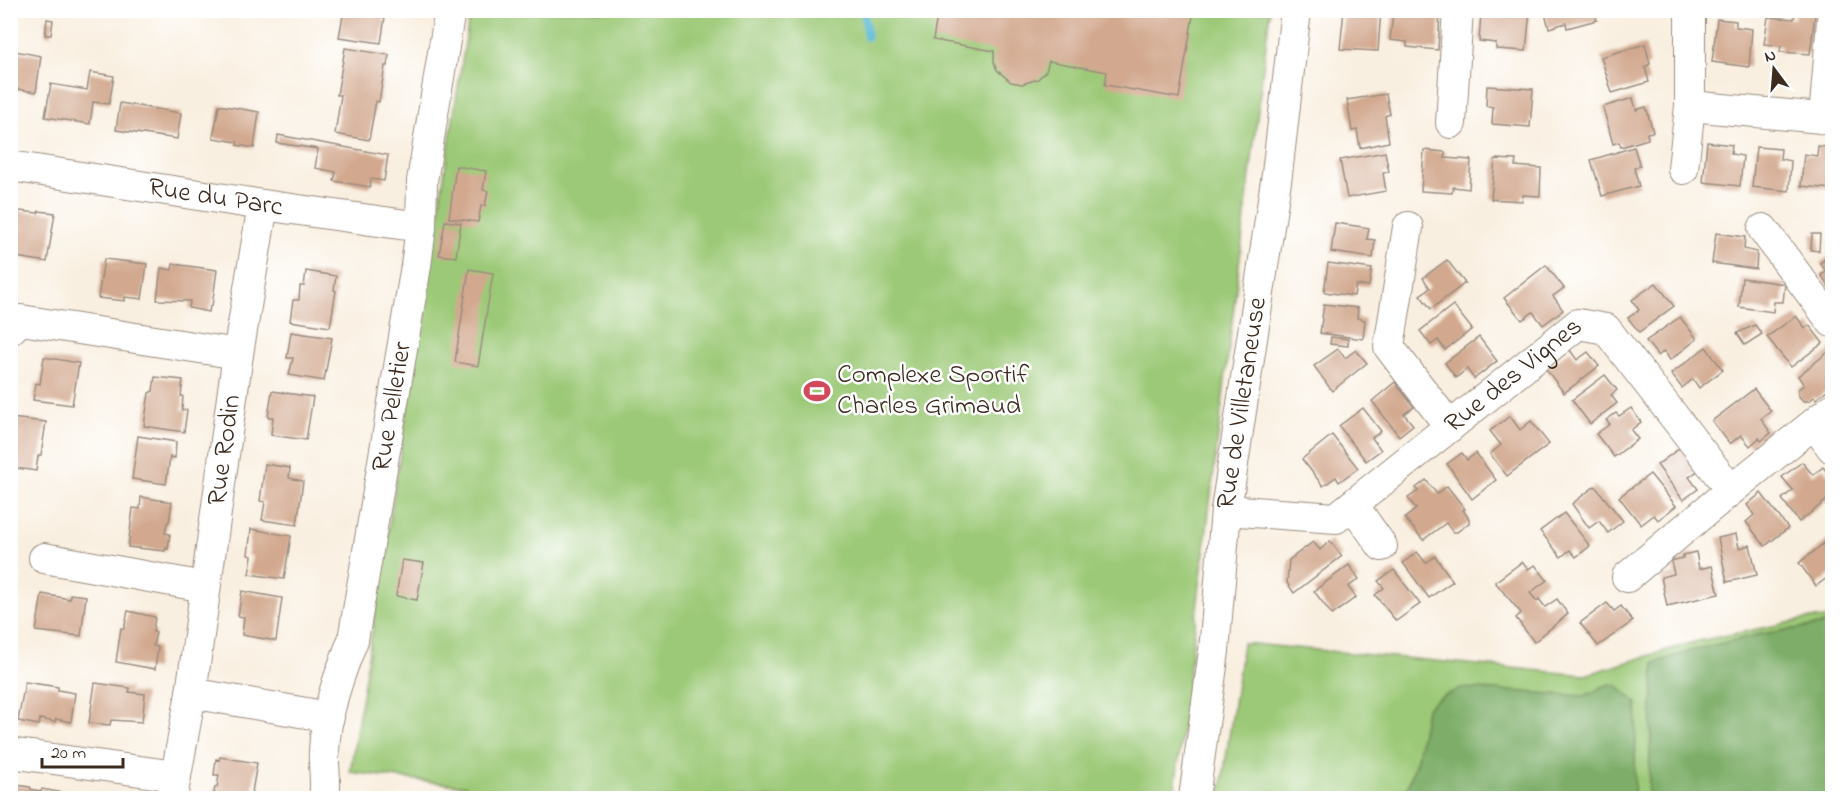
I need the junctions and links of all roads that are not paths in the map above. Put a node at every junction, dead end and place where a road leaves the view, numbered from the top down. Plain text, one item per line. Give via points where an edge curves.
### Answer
1 (450, 10) edge
2 (1296, 10) edge
3 (1458, 10) edge
4 (1690, 10) edge
5 (1833, 20) edge
6 (1690, 106) junction
7 (1828, 119) edge
8 (1451, 123) dead end
9 (10, 166) edge
10 (1683, 169) dead end
11 (263, 205) junction
12 (421, 227) junction
13 (1408, 227) dead end
14 (1762, 229) dead end
15 (1833, 322) edge
16 (10, 330) edge
17 (238, 354) junction
18 (1823, 417) edge
19 (1450, 427) junction
20 (1833, 448) edge
21 (1731, 490) junction
22 (1353, 505) junction
23 (1226, 510) junction
24 (1382, 546) dead end
25 (44, 558) dead end
26 (1627, 577) dead end
27 (205, 587) junction
28 (191, 693) junction
29 (329, 717) junction
30 (10, 753) edge
31 (174, 787) edge
32 (324, 798) edge
33 (1194, 798) edge

1 - 12 street, Rue Pelletier via 422,181
2 - 23 street, Rue de Villetaneuse via 1277,174
3 - 8 street
4 - 6 street
5 - 7 street
6 - 7 street
6 - 10 street
9 - 11 street, Rue du Parc
11 - 12 street, Rue du Parc
11 - 17 street, Rue Rodin
12 - 29 street, Rue Pelletier via 353,640 338,677
13 - 19 street via 1389,348
14 - 15 street
16 - 17 street via 21,320
17 - 27 street, Rue Rodin
18 - 20 street
18 - 21 street
19 - 21 street, Rue des Vignes via 1578,324 1606,329
19 - 22 street, Rue des Vignes
21 - 26 street
22 - 23 street, Rue des Vignes via 1336,518
22 - 24 street
23 - 33 street, Rue de Villetaneuse via 1214,651
25 - 27 street
27 - 28 street, Rue Rodin
28 - 29 street
28 - 31 street, Rue Rodin
29 - 32 street, Rue Pelletier
30 - 31 street

